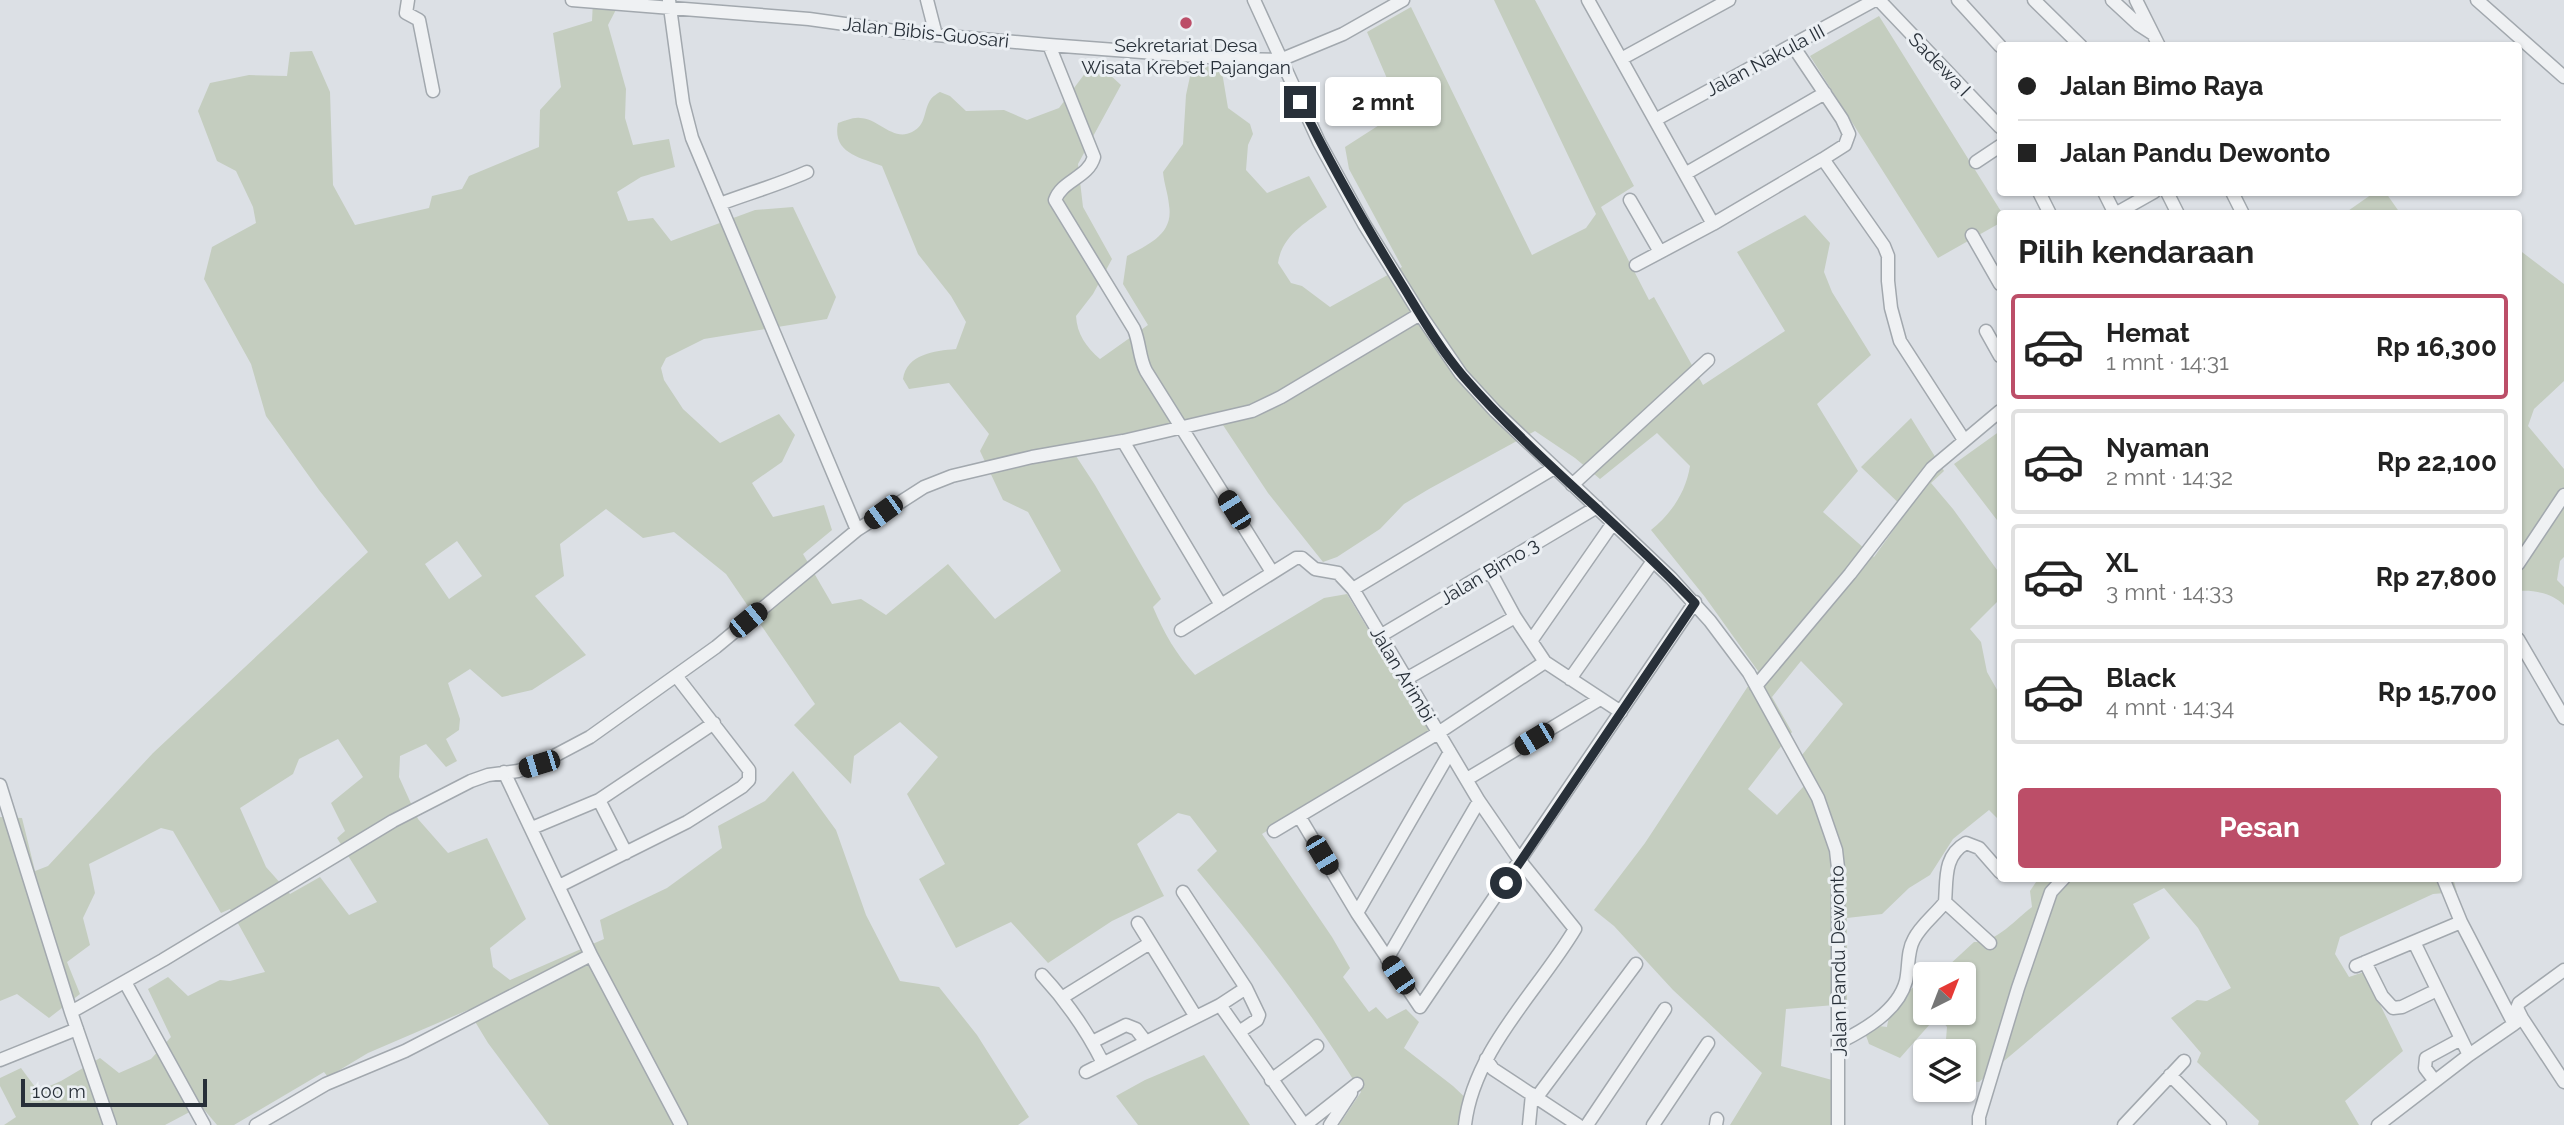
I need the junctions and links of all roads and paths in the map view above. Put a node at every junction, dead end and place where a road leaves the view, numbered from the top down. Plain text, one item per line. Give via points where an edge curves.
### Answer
1 (408, 0) edge
2 (572, 0) edge
3 (927, 0) edge
4 (1254, 0) edge
5 (1403, 0) edge
6 (1588, 0) edge
7 (1729, 0) edge
8 (1877, 0) edge
9 (1958, 0) edge
10 (2034, 0) edge
11 (2112, 0) edge
12 (2136, 0) edge
13 (2477, 0) edge
14 (670, 4) edge
15 (936, 35) junction
16 (2156, 40) edge
17 (2077, 42) edge
18 (1997, 43) edge
19 (1049, 45) junction
20 (1793, 46) junction
21 (1621, 59) junction
22 (1280, 60) junction
23 (2564, 78) edge
24 (433, 92) dead end
25 (1825, 93) junction
26 (1655, 120) junction
27 (1997, 124) edge
28 (1997, 148) edge
29 (1824, 159) junction
30 (1976, 162) dead end
31 (807, 172) dead end
32 (1685, 174) junction
33 (2147, 196) edge
34 (1630, 200) dead end
35 (720, 204) junction
36 (2122, 210) edge
37 (1713, 225) junction
38 (1972, 235) dead end
39 (1660, 252) junction
40 (1636, 264) dead end
41 (1997, 279) edge
42 (1420, 314) junction
43 (1986, 331) dead end
44 (1997, 351) edge
45 (1708, 360) dead end
46 (1997, 413) edge
47 (1182, 427) junction
48 (1964, 440) junction
49 (1123, 441) junction
50 (1553, 468) junction
51 (1572, 485) junction
52 (2564, 495) edge
53 (1597, 507) junction
54 (1614, 523) junction
55 (857, 530) junction
56 (2522, 558) edge
57 (1653, 561) junction
58 (1490, 571) junction
59 (1272, 572) junction
60 (1353, 589) junction
61 (1695, 603) junction
62 (1221, 605) junction
63 (1516, 618) junction
64 (1181, 629) dead end
65 (1380, 636) junction
66 (1531, 641) junction
67 (2522, 646) edge
68 (1545, 662) junction
69 (677, 677) junction
70 (1406, 679) junction
71 (1570, 679) junction
72 (1756, 686) junction
73 (1600, 699) junction
74 (1621, 712) junction
75 (2564, 718) edge
76 (714, 723) junction
77 (1438, 733) junction
78 (1450, 752) junction
79 (504, 772) junction
80 (1467, 779) junction
81 (0, 785) edge
82 (599, 800) junction
83 (1479, 801) junction
84 (1299, 816) junction
85 (531, 828) junction
86 (1274, 831) dead end
87 (626, 853) junction
88 (1521, 862) junction
89 (1997, 869) edge
90 (2060, 882) edge
91 (2445, 882) edge
92 (559, 886) junction
93 (1183, 892) dead end
94 (1945, 902) junction
95 (1357, 913) junction
96 (2461, 922) junction
97 (1138, 923) dead end
98 (2413, 942) junction
99 (1150, 943) junction
100 (1990, 943) dead end
101 (591, 955) junction
102 (1388, 959) junction
103 (1636, 964) dead end
104 (2564, 970) edge
105 (1042, 975) dead end
106 (125, 982) junction
107 (1246, 988) junction
108 (2437, 990) junction
109 (1063, 997) junction
110 (1220, 1005) junction
111 (1665, 1009) dead end
112 (71, 1012) junction
113 (1196, 1017) junction
114 (2518, 1021) junction
115 (77, 1029) junction
116 (1239, 1032) junction
117 (2461, 1039) junction
118 (1092, 1042) junction
119 (1146, 1042) junction
120 (1708, 1042) dead end
121 (1840, 1042) junction
122 (1317, 1046) dead end
123 (2469, 1055) junction
124 (1486, 1059) junction
125 (0, 1060) edge
126 (2184, 1060) dead end
127 (1102, 1063) junction
128 (1086, 1072) dead end
129 (2170, 1075) junction
130 (1271, 1080) junction
131 (2434, 1080) junction
132 (2564, 1082) edge
133 (1535, 1096) junction
134 (2211, 1122) edge
135 (110, 1125) edge
136 (204, 1125) edge
137 (256, 1125) edge
138 (681, 1125) edge
139 (1305, 1125) edge
140 (1329, 1125) edge
141 (1465, 1125) edge
142 (1529, 1125) edge
143 (1578, 1125) edge
144 (1587, 1125) edge
145 (1653, 1125) edge
146 (1838, 1125) edge
147 (1979, 1125) edge
148 (2124, 1125) edge
149 (2378, 1125) edge

1 - 24 street via 405,10 419,20
2 - 14 street, Jalan Bibis-Guosari
3 - 15 street
4 - 22 street, Jalan Pandu Dewonto
5 - 22 street via 1343,34
6 - 21 street
7 - 21 street
8 - 20 street, Jalan Nakula III
8 - 27 street, Sadewa I
9 - 18 street
10 - 17 street
11 - 16 street
12 - 16 street
13 - 23 street
14 - 15 street, Jalan Bibis-Guosari
14 - 35 street via 687,123
15 - 19 street, Jalan Bibis-Guosari
19 - 22 street, Jalan Bibis-Guosari
19 - 47 street via 1094,157 1055,200 1134,329 1141,361
20 - 25 street
20 - 26 street, Jalan Nakula III
21 - 26 street
22 - 42 street, Jalan Pandu Dewonto via 1346,192
25 - 29 street via 1849,139
25 - 32 street
26 - 32 street
28 - 30 street
29 - 37 street
29 - 48 street via 1884,246 1900,341
31 - 35 street
32 - 37 street
33 - 36 street
34 - 39 street
35 - 55 street
37 - 39 street
38 - 41 street
39 - 40 street
42 - 47 street via 1265,405
42 - 50 street, Jalan Pandu Dewonto via 1461,374
43 - 44 street
45 - 51 street
46 - 48 street
47 - 49 street
47 - 59 street
48 - 72 street via 1931,468
49 - 55 street via 952,476 911,494
49 - 62 street
50 - 51 street, Jalan Pandu Dewonto
50 - 60 street
51 - 53 street, Jalan Pandu Dewonto
52 - 56 street
53 - 54 street, Jalan Pandu Dewonto
53 - 58 street, Jalan Bimo 3
54 - 57 street, Jalan Pandu Dewonto
54 - 66 street
55 - 69 street
57 - 61 street, Jalan Pandu Dewonto
57 - 71 street
58 - 63 street
58 - 65 street, Jalan Bimo 3
59 - 60 street via 1300,557 1315,569 1338,573
59 - 62 street
60 - 65 street, Jalan Arimbi
61 - 72 street, Jalan Pandu Dewonto
61 - 74 street
62 - 64 street
63 - 66 street
63 - 70 street
65 - 70 street, Jalan Arimbi
66 - 68 street
67 - 75 street
68 - 71 street
68 - 77 street
69 - 76 street
69 - 79 street via 563,752 539,764
70 - 77 street, Jalan Arimbi
71 - 73 street
72 - 121 street, Jalan Pandu Dewonto via 1818,798 1836,850
73 - 74 street
73 - 80 street
74 - 88 street
76 - 82 street
76 - 87 street via 749,771 747,784
77 - 78 street, Jalan Arimbi
77 - 84 street
78 - 80 street, Jalan Arimbi
78 - 95 street
79 - 85 street
79 - 106 street via 471,781 393,821
80 - 83 street, Jalan Arimbi
81 - 112 street
82 - 85 street
82 - 87 street
83 - 88 street, Jalan Arimbi
83 - 102 street
84 - 86 street
84 - 95 street
85 - 92 street
87 - 92 street
88 - 102 street via 1420,1007
88 - 124 street, Jalan Arimbi via 1575,929
89 - 94 street via 1979,848 1963,844 1949,861
90 - 147 street via 2051,892 2018,988
91 - 96 street
92 - 101 street
93 - 107 street
94 - 100 street
94 - 121 street via 1913,939 1906,982 1890,1006 1863,1031
95 - 102 street
96 - 98 street
96 - 114 street
97 - 99 street
98 - 108 street
98 - 108 street via 2361,964 2392,1008
99 - 109 street
99 - 113 street
101 - 137 street via 405,1051 326,1084
101 - 138 street
103 - 133 street
104 - 114 street via 2519,1003
105 - 109 street
106 - 112 street
106 - 136 street
107 - 110 street
107 - 116 street via 1259,1015
108 - 117 street
109 - 118 street
110 - 113 street
110 - 116 street
111 - 144 street
112 - 115 street
113 - 119 street
114 - 123 street
114 - 132 street
115 - 125 street
115 - 135 street
116 - 130 street
117 - 123 street
117 - 131 street via 2426,1058
118 - 119 street via 1126,1025
118 - 127 street
119 - 127 street
120 - 145 street
121 - 146 street, Jalan Pandu Dewonto
122 - 130 street
123 - 131 street
124 - 133 street via 1493,1069
124 - 141 street via 1468,1101
126 - 129 street
127 - 128 street
129 - 134 street
129 - 148 street
130 - 139 street
131 - 149 street
133 - 142 street
133 - 143 street
139 - 140 street via 1357,1083

